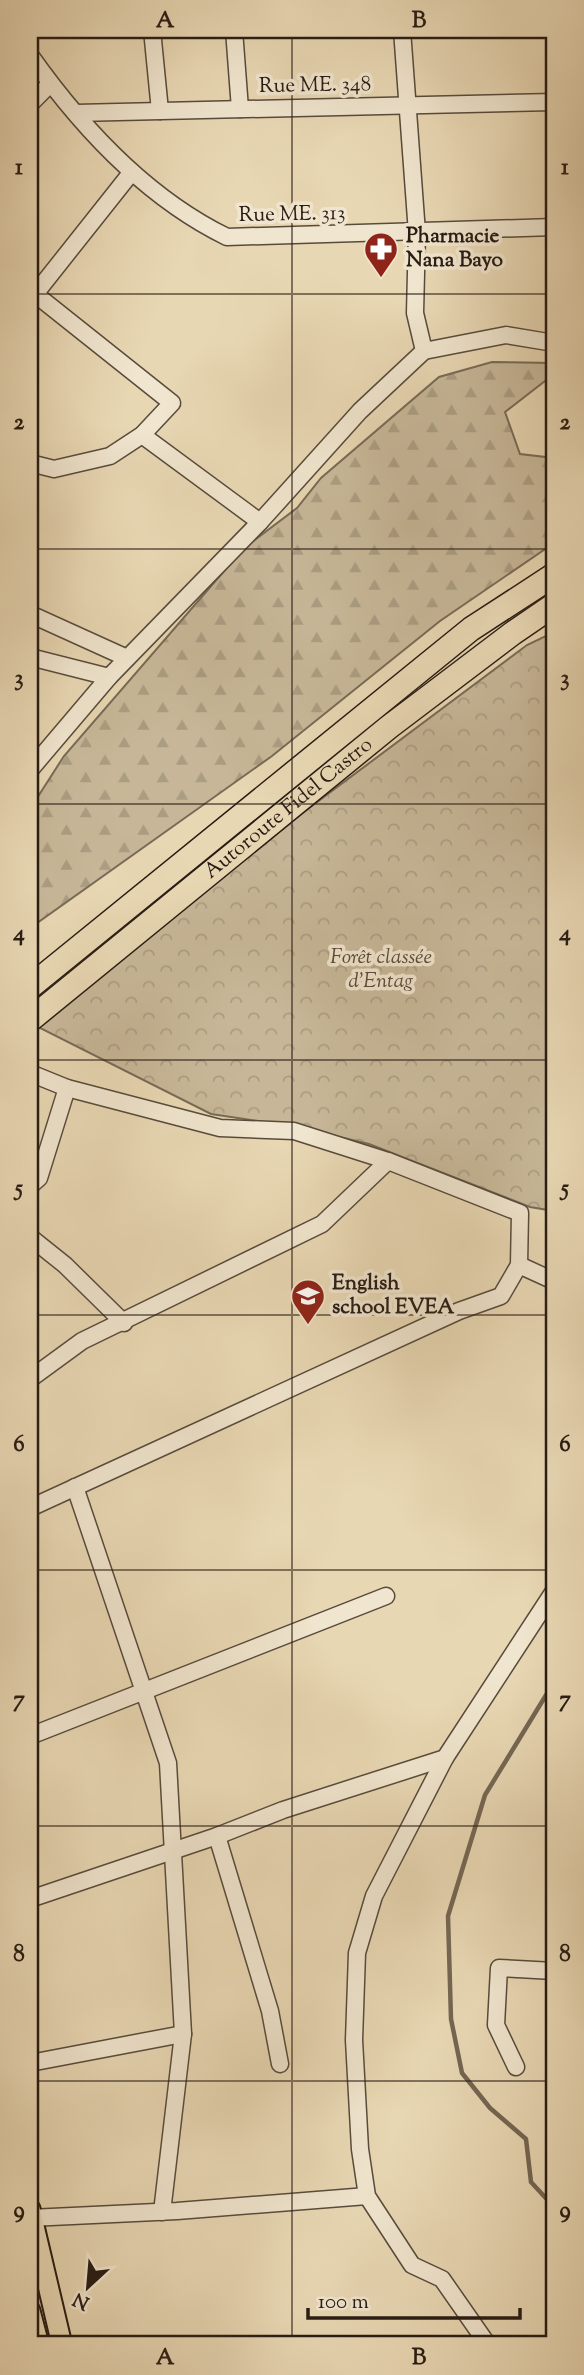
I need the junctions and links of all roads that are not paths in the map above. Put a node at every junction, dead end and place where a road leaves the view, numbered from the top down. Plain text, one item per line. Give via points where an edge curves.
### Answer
1 (152, 30) edge
2 (234, 30) edge
3 (402, 30) edge
4 (30, 55) edge
5 (50, 84) junction
6 (554, 102) edge
7 (30, 104) edge
8 (409, 105) junction
9 (240, 109) junction
10 (160, 111) junction
11 (76, 113) junction
12 (131, 173) junction
13 (554, 228) edge
14 (417, 233) junction
15 (32, 292) edge
16 (554, 343) edge
17 (424, 352) junction
18 (142, 435) junction
19 (30, 463) edge
20 (260, 522) junction
21 (554, 575) edge
22 (554, 605) edge
23 (30, 614) edge
24 (30, 657) edge
25 (127, 658) junction
26 (109, 677) junction
27 (30, 770) edge
28 (30, 987) edge
29 (30, 1020) edge
30 (30, 1073) edge
31 (67, 1088) junction
32 (388, 1161) junction
33 (30, 1186) edge
34 (30, 1237) edge
35 (519, 1265) junction
36 (554, 1281) edge
37 (124, 1323) junction
38 (30, 1380) edge
39 (75, 1487) junction
40 (30, 1508) edge
41 (554, 1591) edge
42 (386, 1596) dead end
43 (145, 1690) junction
44 (30, 1736) edge
45 (445, 1758) junction
46 (217, 1836) junction
47 (171, 1850) junction
48 (30, 1899) edge
49 (554, 1971) edge
50 (183, 2034) junction
51 (30, 2063) edge
52 (280, 2064) dead end
53 (516, 2067) dead end
54 (368, 2196) junction
55 (30, 2209) edge
56 (162, 2212) junction
57 (30, 2218) edge
58 (30, 2311) edge
59 (39, 2345) edge
60 (62, 2345) edge
61 (488, 2345) edge

1 - 10 street
2 - 9 street
3 - 8 street
4 - 5 street, Rue ME. 313
5 - 7 street
5 - 11 street, Rue ME. 313
6 - 8 street, Rue ME. 348
8 - 9 street, Rue ME. 348
8 - 14 street
9 - 10 street, Rue ME. 348
10 - 11 street, Rue ME. 348
11 - 12 street, Rue ME. 313
12 - 14 street, Rue ME. 313 via 195,222 227,237
12 - 15 street
13 - 14 street, Rue ME. 313
14 - 17 street via 415,313
15 - 18 street via 172,403
16 - 17 street via 506,335
17 - 20 street via 360,411
18 - 19 street via 110,456 54,469
18 - 20 street
20 - 25 street
21 - 28 highway, Autoroute Fidel Castro via 471,629
22 - 29 highway, Autoroute Fidel Castro via 389,726
23 - 25 street
24 - 26 street
25 - 26 street
26 - 27 street
30 - 31 street
31 - 32 street via 220,1128 294,1131
31 - 33 street via 39,1178
32 - 35 street via 520,1213
32 - 37 street via 322,1224
34 - 37 street
35 - 36 street
35 - 39 street via 501,1296 458,1311
37 - 38 street via 82,1341
39 - 40 street
39 - 43 street
41 - 45 street
42 - 43 street
43 - 44 street
43 - 47 street via 168,1763
45 - 46 street
45 - 54 street via 374,1896 357,1953 354,2040 360,2149
46 - 47 street
46 - 52 street via 270,2011
47 - 48 street
47 - 50 street
49 - 53 street via 499,1968 496,2025
50 - 51 street
50 - 56 street
54 - 56 street
54 - 61 street via 412,2265 442,2280
55 - 57 main road
56 - 57 street
57 - 60 main road
58 - 59 main road

